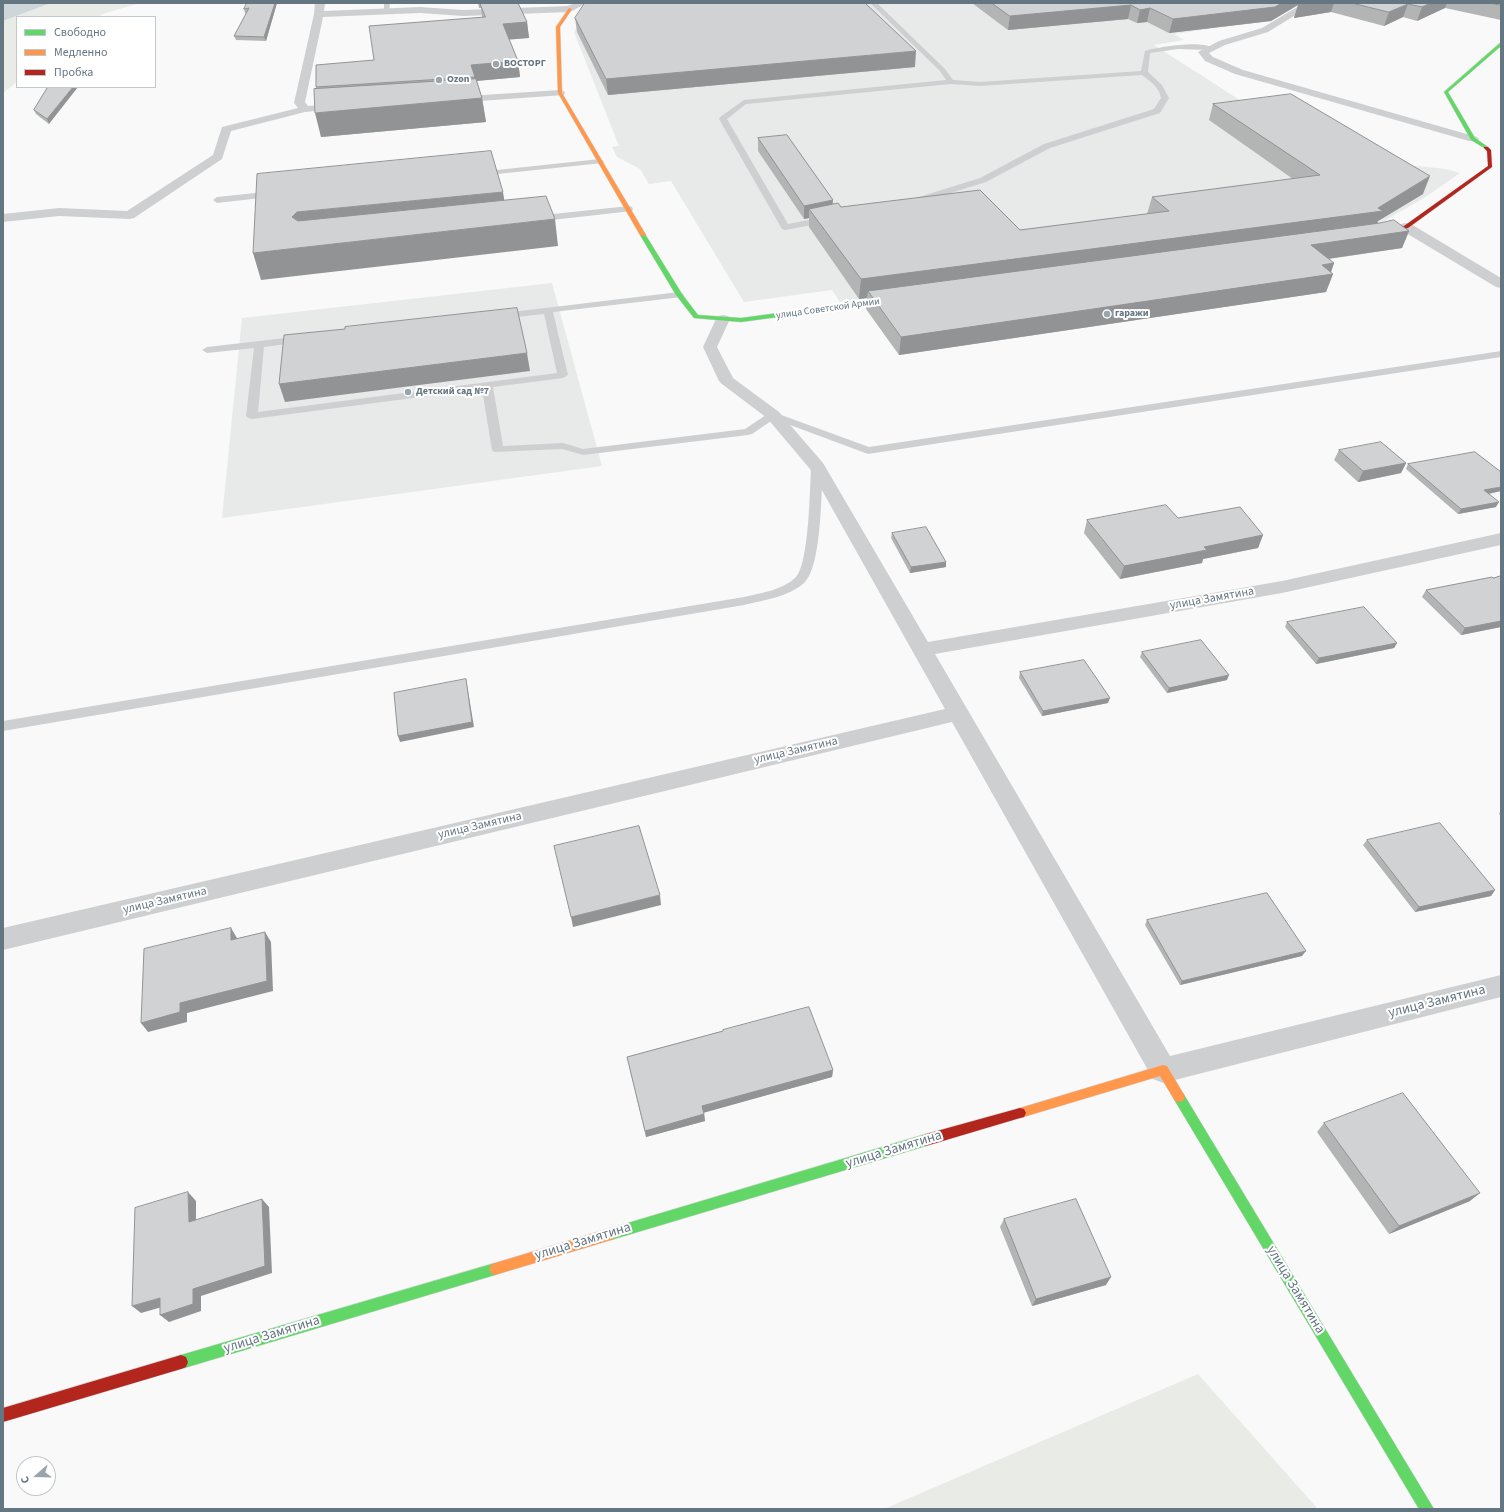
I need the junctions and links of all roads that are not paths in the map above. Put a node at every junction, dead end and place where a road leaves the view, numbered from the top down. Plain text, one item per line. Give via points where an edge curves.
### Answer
1 (320, 3) edge
2 (582, 3) edge
3 (873, 3) edge
4 (1310, 3) edge
5 (387, 7) edge
6 (419, 7) edge
7 (570, 8) junction
8 (320, 14) junction
9 (1501, 44) edge
10 (1209, 48) junction
11 (1144, 73) junction
12 (951, 82) junction
13 (560, 93) junction
14 (440, 100) edge
15 (353, 106) edge
16 (305, 109) junction
17 (1473, 139) junction
18 (600, 161) junction
19 (467, 175) edge
20 (287, 193) edge
21 (217, 200) dead end
22 (910, 202) edge
23 (628, 209) junction
24 (840, 216) edge
25 (3, 218) edge
26 (526, 220) edge
27 (1406, 227) junction
28 (1365, 236) edge
29 (1501, 284) edge
30 (680, 295) junction
31 (907, 298) edge
32 (548, 310) junction
33 (486, 318) edge
34 (723, 319) junction
35 (314, 338) edge
36 (259, 344) junction
37 (207, 350) dead end
38 (1501, 354) edge
39 (487, 385) junction
40 (773, 415) junction
41 (817, 467) junction
42 (1501, 539) edge
43 (921, 650) junction
44 (958, 713) junction
45 (3, 726) edge
46 (3, 939) edge
47 (1501, 986) edge
48 (1163, 1070) junction
49 (3, 1414) edge
50 (1427, 1509) edge

1 - 8 street
2 - 7 street
3 - 12 lane via 943,70
4 - 10 street via 1265,30
5 - 6 street
5 - 8 street
6 - 7 street via 463,13
7 - 13 street, улица Советской Армии via 558,27
8 - 16 street via 299,103
9 - 17 street via 1446,92
10 - 11 lane via 1190,46 1147,52
10 - 17 street via 1202,52 1209,59 1238,72
11 - 12 lane via 980,84
11 - 22 lane via 1164,91 1165,98 1157,110 1047,146 983,180
12 - 24 lane via 744,102 723,119 785,227
13 - 14 street
13 - 18 street, улица Советской Армии
15 - 16 street
16 - 25 street via 226,129 218,157 130,215 59,212
17 - 27 street via 1489,150 1490,166
18 - 19 lane
18 - 23 street, улица Советской Армии
20 - 21 lane
23 - 26 lane
23 - 30 street, улица Советской Армии
27 - 28 street
27 - 29 street
30 - 32 lane
30 - 34 street, улица Советской Армии via 696,317
31 - 34 street, улица Советской Армии via 741,320
32 - 33 lane
32 - 39 lane via 562,375
34 - 40 street, улица Замятина via 710,347 727,381
35 - 36 lane
36 - 37 lane
36 - 39 lane via 252,416
38 - 40 lane via 868,451
39 - 40 lane via 498,450 563,446 583,452 748,432
40 - 41 street, улица Замятина
41 - 43 street, улица Замятина
41 - 45 lane via 809,563 802,579 780,592
42 - 43 street, улица Замятина via 1282,586
43 - 44 street, улица Замятина
44 - 46 street, улица Замятина
44 - 48 street, улица Замятина
47 - 48 street, улица Замятина
48 - 49 street, улица Замятина
48 - 50 street, улица Замятина

